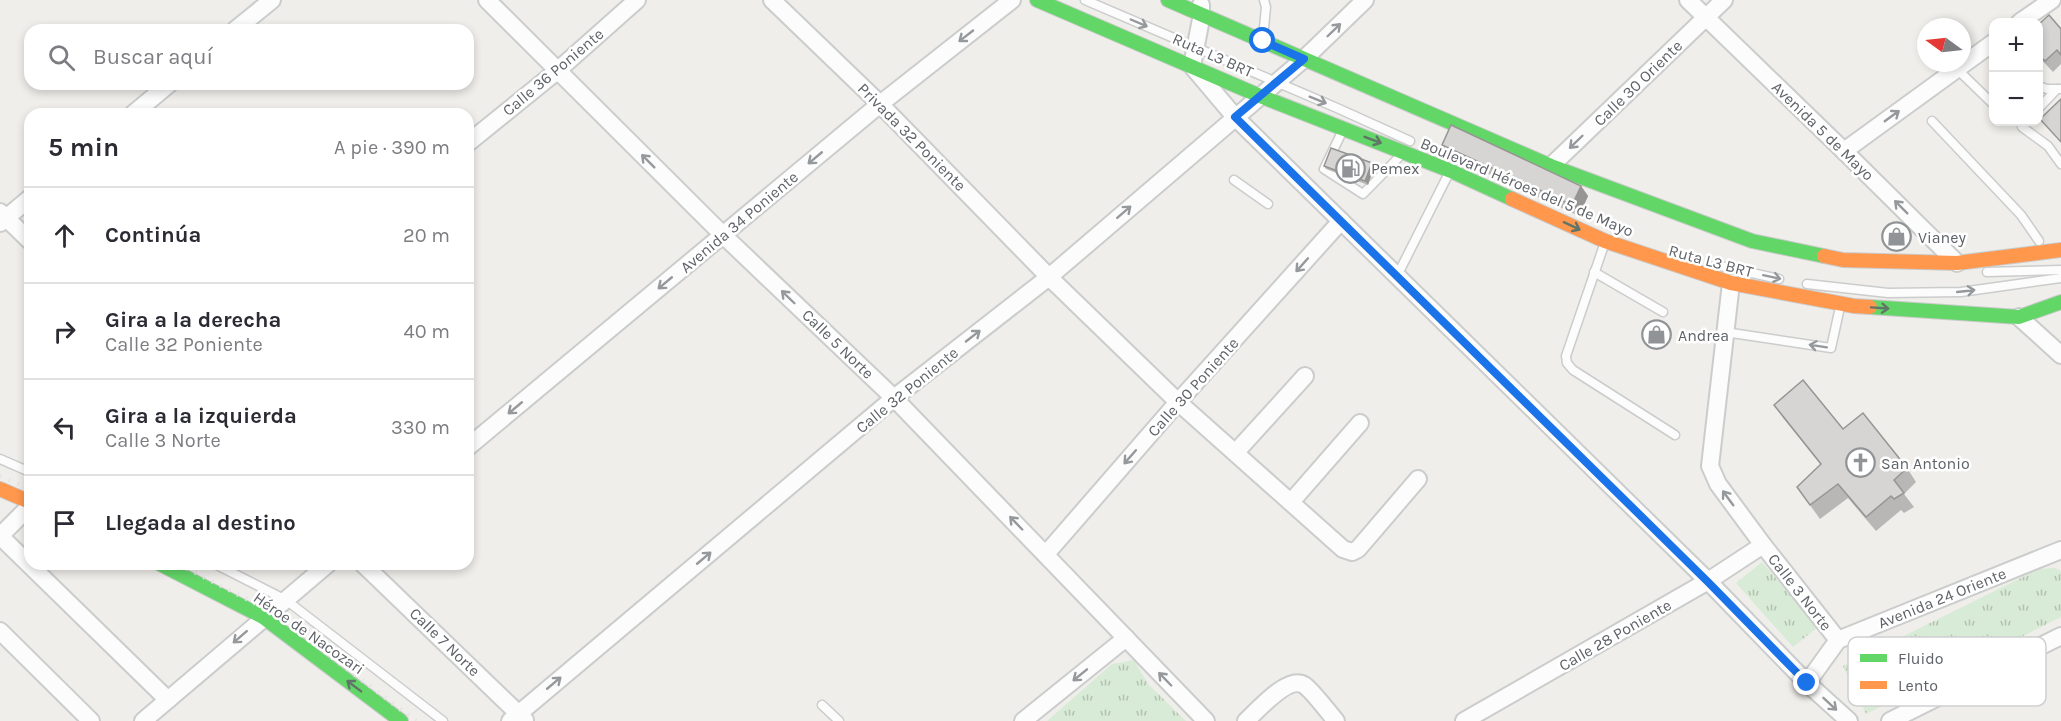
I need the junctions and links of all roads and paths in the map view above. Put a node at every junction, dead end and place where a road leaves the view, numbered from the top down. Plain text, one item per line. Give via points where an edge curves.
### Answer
1 (272, 0) edge
2 (487, 0) edge
3 (637, 0) edge
4 (772, 0) edge
5 (1012, 0) edge
6 (1037, 0) edge
7 (1085, 0) edge
8 (1156, 0) edge
9 (1168, 0) edge
10 (1264, 0) edge
11 (1365, 0) edge
12 (1688, 0) edge
13 (1724, 0) edge
14 (2052, 0) edge
15 (1201, 11) edge
16 (1707, 18) junction
17 (2026, 18) edge
18 (242, 24) edge
19 (1263, 41) junction
20 (1195, 46) junction
21 (1989, 46) edge
22 (1971, 59) edge
23 (1301, 61) junction
24 (1192, 66) junction
25 (557, 71) junction
26 (1953, 72) edge
27 (1960, 72) edge
28 (1275, 82) junction
29 (2043, 88) edge
30 (2059, 89) edge
31 (162, 90) edge
32 (1260, 96) junction
33 (1989, 100) edge
34 (880, 104) junction
35 (2043, 104) edge
36 (140, 108) edge
37 (1235, 117) junction
38 (1932, 121) dead end
39 (2025, 126) edge
40 (1344, 129) junction
41 (474, 137) edge
42 (1421, 146) dead end
43 (1844, 151) junction
44 (1403, 152) junction
45 (2061, 164) edge
46 (1551, 166) junction
47 (1451, 171) junction
48 (1234, 180) dead end
49 (1564, 181) edge
50 (24, 202) edge
51 (1268, 204) dead end
52 (2, 217) edge
53 (1341, 221) junction
54 (723, 235) junction
55 (24, 236) edge
56 (2044, 240) joint
57 (1605, 241) junction
58 (1746, 249) dead end
59 (2061, 250) edge
60 (1767, 254) dead end
61 (1706, 262) dead end
62 (1832, 267) dead end
63 (1957, 269) junction
64 (1880, 270) dead end
65 (2061, 270) edge
66 (1975, 272) dead end
67 (1594, 273) junction
68 (1397, 276) junction
69 (1049, 277) junction
70 (2061, 278) edge
71 (1731, 283) junction
72 (2061, 302) edge
73 (1840, 303) junction
74 (2061, 311) edge
75 (1664, 312) dead end
76 (2019, 317) junction
77 (1725, 332) junction
78 (2061, 355) edge
79 (1305, 376) dead end
80 (894, 398) junction
81 (1178, 402) junction
82 (1359, 423) dead end
83 (1675, 435) dead end
84 (474, 442) edge
85 (1236, 452) junction
86 (0, 459) edge
87 (24, 469) edge
88 (1418, 479) dead end
89 (0, 489) edge
90 (24, 501) edge
91 (1291, 502) junction
92 (24, 510) edge
93 (0, 536) edge
94 (1763, 545) junction
95 (2060, 552) edge
96 (1046, 554) junction
97 (24, 559) edge
98 (35, 570) edge
99 (172, 570) edge
100 (227, 570) edge
101 (321, 570) edge
102 (369, 570) edge
103 (1708, 582) junction
104 (286, 600) junction
105 (263, 617) junction
106 (0, 631) edge
107 (2061, 636) edge
108 (1126, 638) junction
109 (1838, 640) junction
110 (2046, 643) edge
111 (1807, 683) junction
112 (168, 700) junction
113 (822, 705) dead end
114 (1920, 706) edge
115 (518, 719) edge
116 (91, 721) edge
117 (143, 721) edge
118 (401, 721) edge
119 (443, 721) edge
120 (839, 721) edge
121 (1023, 721) edge
122 (1206, 721) edge
123 (1246, 721) edge
124 (1336, 721) edge
125 (1464, 721) edge
126 (1849, 721) edge
127 (1890, 721) edge

1 - 18 street
2 - 25 street, Calle 5 Norte
3 - 25 street, Calle 36 Poniente
4 - 34 street, Privada 32 Poniente
5 -> 34 street, Avenida 34 Poniente
6 - 24 main road, Boulevard Héroes del 5 de Mayo
7 -> 20 lane, Ruta L3 BRT
8 - 15 lane, Ruta L3 BRT
9 - 15 main road, Boulevard Héroes del 5 de Mayo
10 - 19 lane
23 -> 11 street, Calle 32 Poniente
12 - 16 street, Avenida 5 de Mayo
13 - 16 street, Calle 30 Oriente
14 - 17 street
15 - 19 main road, Boulevard Héroes del 5 de Mayo
15 - 20 street
15 - 23 lane, Ruta L3 BRT
16 - 43 street, Avenida 5 de Mayo
16 -> 46 street, Calle 30 Oriente
19 - 23 main road, Boulevard Héroes del 5 de Mayo
20 - 24 street
20 - 28 lane, Ruta L3 BRT
21 - 22 street
23 - 28 street, Calle 32 Poniente
23 - 46 main road, Boulevard Héroes del 5 de Mayo
23 - 49 lane, Ruta L3 BRT
24 - 32 main road, Boulevard Héroes del 5 de Mayo
24 - 37 street
25 - 41 street, Calle 36 Poniente
54 -> 25 street, Calle 5 Norte
43 -> 26 street
27 - 33 lane
28 - 32 street, Calle 32 Poniente
28 -> 42 lane, Ruta L3 BRT
29 - 30 lane
30 - 35 lane
31 - 36 street
32 - 37 street, Calle 32 Poniente
32 - 40 main road, Boulevard Héroes del 5 de Mayo
34 -> 54 street, Avenida 34 Poniente
34 - 69 street, Privada 32 Poniente
37 - 53 street
69 -> 37 street, Calle 32 Poniente
38 - 56 lane
39 - 45 lane via 2048,146
40 -> 44 main road, Boulevard Héroes del 5 de Mayo
40 - 44 lane via 1324,169 1364,195
63 -> 43 street, Avenida 5 de Mayo
44 - 47 main road, Boulevard Héroes del 5 de Mayo
46 - 63 main road, Boulevard Héroes del 5 de Mayo via 1752,241 1843,260
47 -> 57 main road, Boulevard Héroes del 5 de Mayo
47 - 68 lane
48 - 51 lane
50 - 52 street
52 - 55 street
53 - 68 street
53 -> 81 street, Calle 30 Poniente
80 -> 54 street, Calle 5 Norte
54 -> 84 street, Avenida 34 Poniente
56 - 63 main road
57 - 67 lane
57 - 71 main road, Boulevard Héroes del 5 de Mayo
58 - 60 lane, Ruta L3 BRT
59 - 63 main road, Boulevard Héroes del 5 de Mayo
61 -> 70 lane, Ruta L3 BRT via 1803,284 1888,293 1961,292
62 - 64 lane
65 - 66 lane
67 - 75 lane
67 - 83 lane via 1567,363
68 - 103 street
80 -> 69 street, Calle 32 Poniente
69 - 81 street, Privada 32 Poniente
71 - 73 main road, Boulevard Héroes del 5 de Mayo
71 - 77 street, Calle 3 Norte
72 - 76 main road, Boulevard Héroes del 5 de Mayo
73 -> 76 main road, Boulevard Héroes del 5 de Mayo
73 -> 77 lane via 1831,348
74 - 76 main road
76 - 78 street
94 -> 77 street, Calle 3 Norte via 1718,484 1710,466
79 - 85 street
96 -> 80 street, Calle 5 Norte
115 -> 80 street, Calle 32 Poniente
81 - 85 street, Privada 32 Poniente
81 -> 96 street, Calle 30 Poniente
82 - 91 street
85 - 91 street, Privada 32 Poniente
86 - 87 lane
88 - 91 street, Privada 32 Poniente via 1352,552 1343,549
89 - 90 main road
92 - 93 street
93 - 97 street
94 - 103 street, Calle 28 Poniente
94 - 109 street, Calle 3 Norte
95 - 109 street, Avenida 24 Oriente
96 - 108 street, Calle 5 Norte
98 - 112 street
99 - 105 main road, Héroe de Nacozari
100 - 104 lane
101 - 104 street
102 - 115 street, Calle 7 Norte
103 - 111 street
103 - 125 street, Calle 28 Poniente
104 - 105 street
104 - 119 lane
105 -> 112 street
118 -> 105 main road, Héroe de Nacozari
106 - 116 street
107 - 110 street
108 -> 121 street
122 -> 108 street, Calle 5 Norte
109 - 111 street
111 -> 126 street
112 - 117 street
113 - 120 lane
114 - 127 street
123 - 124 street via 1286,685 1295,682 1304,685

